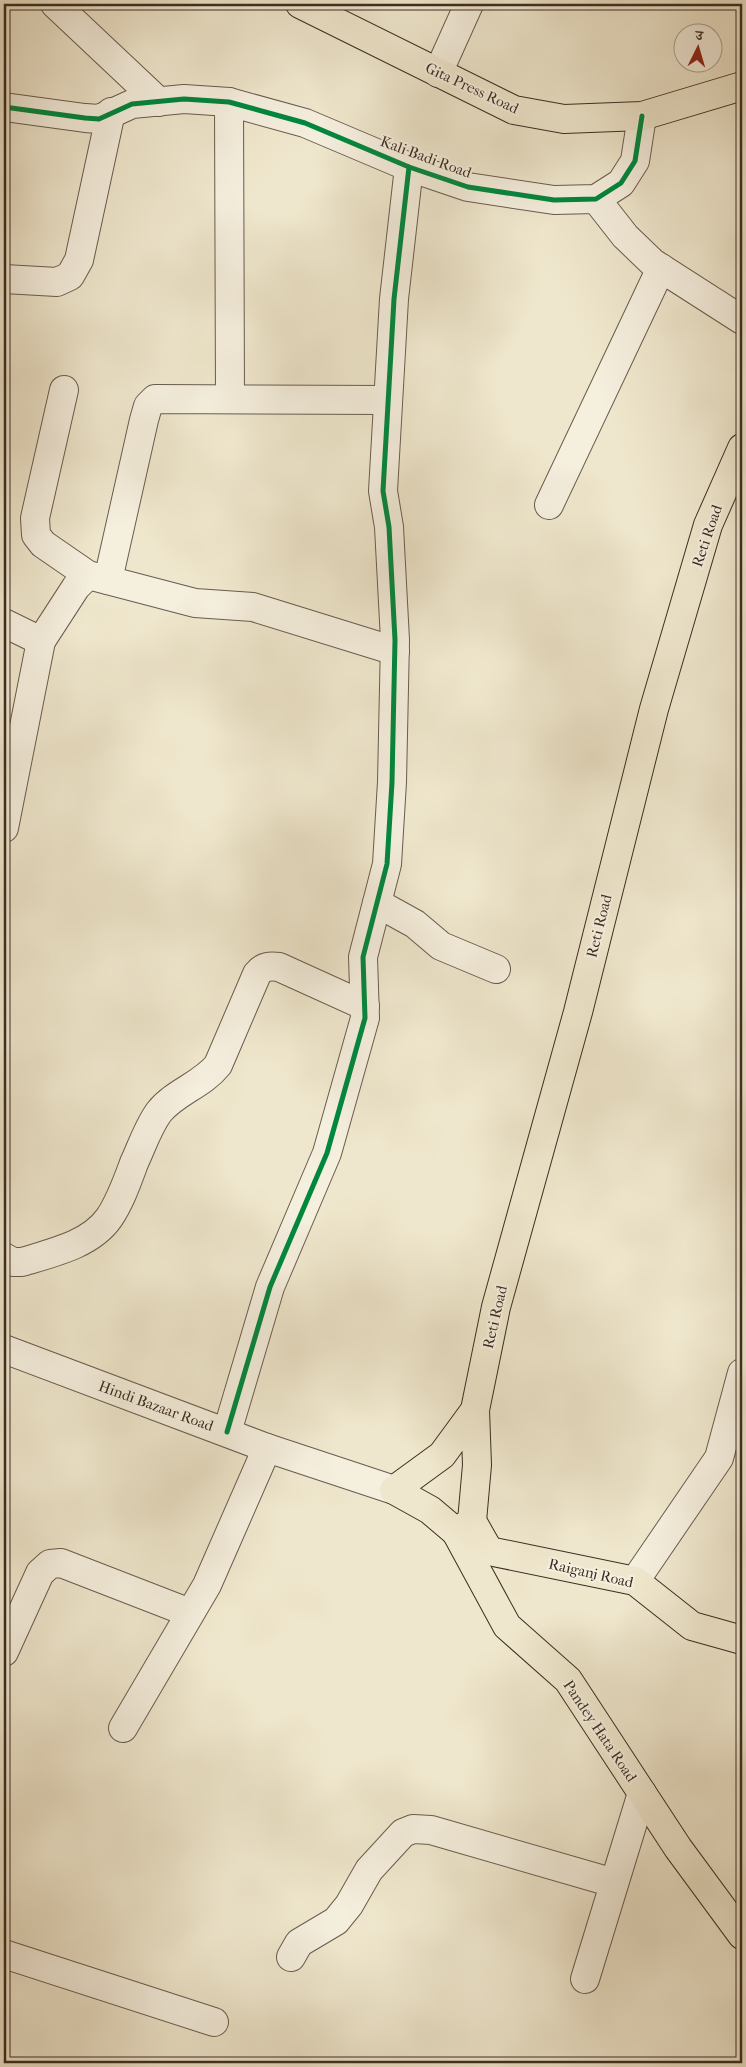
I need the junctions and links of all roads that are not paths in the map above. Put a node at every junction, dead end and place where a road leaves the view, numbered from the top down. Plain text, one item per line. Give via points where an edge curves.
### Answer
1 (55, 4) edge
2 (300, 4) edge
3 (469, 4) edge
4 (438, 73) junction
5 (742, 86) edge
6 (172, 100) junction
7 (229, 102) junction
8 (4, 107) edge
9 (111, 112) junction
10 (642, 116) junction
11 (409, 166) junction
12 (596, 199) junction
13 (661, 268) junction
14 (4, 279) edge
15 (742, 320) edge
16 (64, 390) dead end
17 (230, 399) junction
18 (388, 400) junction
19 (742, 448) edge
20 (549, 505) dead end
21 (98, 578) junction
22 (4, 623) edge
23 (41, 641) junction
24 (395, 651) junction
25 (4, 828) edge
26 (377, 903) junction
27 (496, 969) dead end
28 (364, 1006) junction
29 (4, 1257) edge
30 (4, 1349) edge
31 (4, 1363) edge
32 (53, 1369) junction
33 (742, 1373) edge
34 (475, 1410) junction
35 (227, 1432) junction
36 (267, 1448) junction
37 (731, 1455) edge
38 (394, 1490) junction
39 (464, 1526) junction
40 (635, 1581) junction
41 (190, 1614) junction
42 (742, 1640) edge
43 (4, 1652) edge
44 (123, 1728) dead end
45 (642, 1793) junction
46 (614, 1883) junction
47 (742, 1934) edge
48 (4, 1954) edge
49 (291, 1957) dead end
50 (585, 1979) dead end
51 (214, 2022) dead end

1 - 6 street
2 - 4 main road, Gita Press Road
3 - 4 street
4 - 10 main road, Gita Press Road via 514,110 564,119
5 - 10 main road, Gita Press Road
6 - 7 street, Kali Badi Road
6 - 9 street, Kali Badi Road via 132,104
7 - 11 street, Kali Badi Road via 306,123
7 - 17 street
8 - 9 street, Kali Badi Road via 99,119
9 - 14 street via 79,260 70,276 57,282
10 - 12 street via 635,161 621,182
11 - 12 street, Kali Badi Road via 468,187 554,200
11 - 18 street via 394,299
12 - 13 street via 637,249
13 - 15 street
13 - 20 street
16 - 21 street via 35,518 36,534 43,544
17 - 18 street
17 - 21 street via 155,399 148,406
18 - 24 street via 383,491 389,527
19 - 34 main road, Reti Road via 708,525 654,709 578,1012 496,1307
21 - 23 street via 76,587
21 - 24 street via 195,603 253,607
22 - 23 street
23 - 25 street
24 - 26 street via 387,864
26 - 27 street via 414,924 442,946
26 - 28 street via 363,958
28 - 29 street via 279,967 261,968 218,1065 209,1076 160,1111 108,1220 70,1246 22,1262
28 - 35 street via 365,1018 327,1153 270,1287
30 - 32 street, Hindi Bazaar Road
31 - 32 street
32 - 35 street, Hindi Bazaar Road
33 - 37 street
34 - 38 main road via 442,1455
34 - 39 main road via 477,1465
35 - 36 street, Hindi Bazaar Road
36 - 38 street, Hindi Bazaar Road
36 - 41 street via 207,1585
37 - 40 street
38 - 39 main road
39 - 40 main road, Raiganj Road via 488,1552
39 - 45 main road, Pandey Hata Road via 507,1626 568,1680
40 - 42 main road, Raiganj Road via 692,1626
41 - 43 street via 61,1563 50,1564 40,1573
41 - 44 street
45 - 46 street
45 - 47 main road, Pandey Hata Road
46 - 49 street via 431,1830 413,1829 402,1833 370,1870 336,1921 299,1943
46 - 50 street
48 - 51 street

